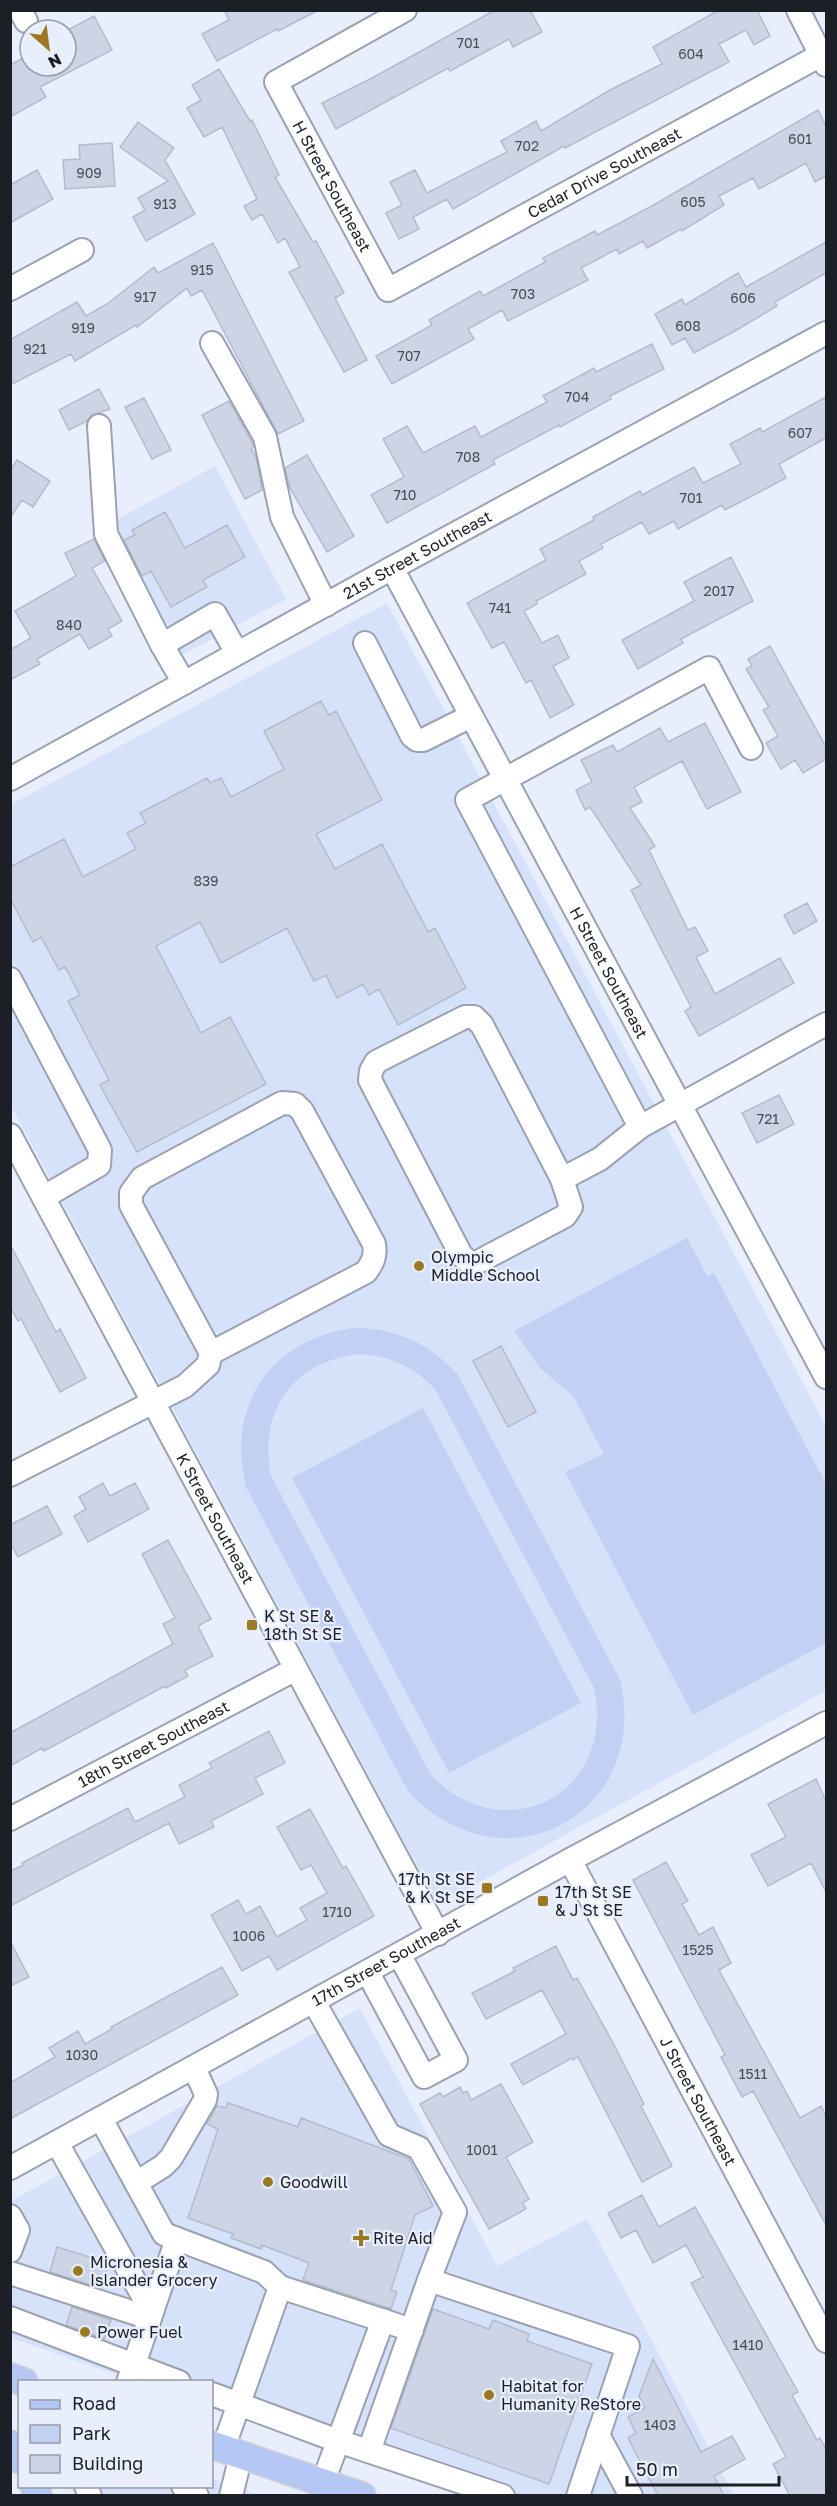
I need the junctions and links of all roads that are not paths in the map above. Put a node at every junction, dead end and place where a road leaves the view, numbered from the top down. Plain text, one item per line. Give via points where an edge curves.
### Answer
1 (405, 10) edge
2 (798, 10) edge
3 (824, 60) edge
4 (82, 250) dead end
5 (10, 289) edge
6 (388, 290) joint
7 (826, 333) edge
8 (212, 343) dead end
9 (99, 426) dead end
10 (392, 568) junction
11 (326, 605) junction
12 (365, 643) dead end
13 (162, 645) junction
14 (237, 653) junction
15 (184, 683) junction
16 (471, 716) junction
17 (751, 748) dead end
18 (504, 778) junction
19 (10, 779) edge
20 (10, 979) edge
21 (826, 1024) edge
22 (679, 1104) junction
23 (640, 1127) junction
24 (10, 1135) edge
25 (562, 1179) junction
26 (44, 1197) junction
27 (211, 1353) junction
28 (826, 1377) edge
29 (154, 1403) junction
30 (10, 1475) edge
31 (296, 1669) junction
32 (826, 1723) edge
33 (10, 1819) edge
34 (570, 1860) junction
35 (438, 1934) junction
36 (400, 1956) junction
37 (368, 1973) junction
38 (314, 2002) junction
39 (194, 2068) junction
40 (101, 2119) junction
41 (57, 2143) junction
42 (10, 2168) edge
43 (136, 2183) junction
44 (10, 2216) edge
45 (177, 2239) junction
46 (10, 2251) edge
47 (10, 2273) edge
48 (429, 2280) junction
49 (280, 2287) junction
50 (151, 2315) junction
51 (10, 2318) edge
52 (383, 2320) junction
53 (412, 2330) junction
54 (826, 2342) edge
55 (131, 2373) edge
56 (168, 2380) edge
57 (213, 2394) edge
58 (238, 2404) junction
59 (598, 2435) junction
60 (338, 2441) junction
61 (10, 2444) edge
62 (225, 2450) edge
63 (369, 2451) junction
64 (18, 2458) edge
65 (323, 2482) junction
66 (231, 2495) edge
67 (362, 2496) edge
68 (503, 2496) edge
69 (578, 2496) edge
70 (631, 2496) edge

1 - 6 street, H Street Southeast via 276,82
2 - 3 street
3 - 6 street, Cedar Drive Southeast
4 - 5 street
7 - 10 street, 21st Street Southeast
8 - 11 street via 265,437 282,517
9 - 13 street via 106,534
10 - 11 street, 21st Street Southeast
10 - 16 street, H Street Southeast
11 - 14 street, 21st Street Southeast
12 - 16 street via 417,740 423,741
13 - 14 street via 215,614
13 - 15 street
14 - 15 street, 21st Street Southeast
15 - 19 street, 21st Street Southeast
16 - 18 street, H Street Southeast
17 - 18 street via 709,668
18 - 22 street, H Street Southeast
18 - 23 street via 467,800
20 - 26 street via 100,1150 99,1165
21 - 22 street
22 - 23 street
22 - 28 street, H Street Southeast
23 - 25 street via 600,1159
24 - 26 street, K Street Southeast
25 - 25 street via 571,1207 565,1216 476,1263 469,1262 461,1255 370,1080 376,1062 465,1017 474,1017 482,1025
26 - 29 street, K Street Southeast
27 - 27 street via 366,1272 373,1263 374,1244 302,1111 294,1104 282,1103 152,1173 136,1183 131,1193 131,1205
27 - 29 street via 208,1365 192,1381
29 - 30 street
29 - 31 street, K Street Southeast
31 - 33 street, 18th Street Southeast
31 - 35 street, K Street Southeast
32 - 34 street, 17th Street Southeast
34 - 35 street, 17th Street Southeast
34 - 54 street, J Street Southeast
35 - 36 street, 17th Street Southeast
36 - 37 street, 17th Street Southeast
36 - 37 street via 456,2060 424,2077
37 - 38 street, 17th Street Southeast
38 - 39 street, 17th Street Southeast
38 - 48 street via 389,2135 419,2148 455,2212
39 - 40 street, 17th Street Southeast
39 - 43 street via 205,2100 171,2158
40 - 41 street, 17th Street Southeast
40 - 43 street
41 - 42 street, 17th Street Southeast
41 - 50 street
43 - 45 street via 164,2234
44 - 46 street via 18,2230
45 - 49 street via 264,2272
45 - 50 street
47 - 50 street
48 - 53 street
48 - 59 street via 628,2346
49 - 52 street
49 - 58 street
50 - 55 street
51 - 55 street
52 - 53 street
52 - 60 street
53 - 63 street
55 - 56 street
57 - 58 street
58 - 60 street
58 - 62 street
59 - 69 street
59 - 70 street
60 - 63 street
60 - 65 street
61 - 64 main road
62 - 65 main road
62 - 66 street
63 - 68 street
65 - 67 main road

